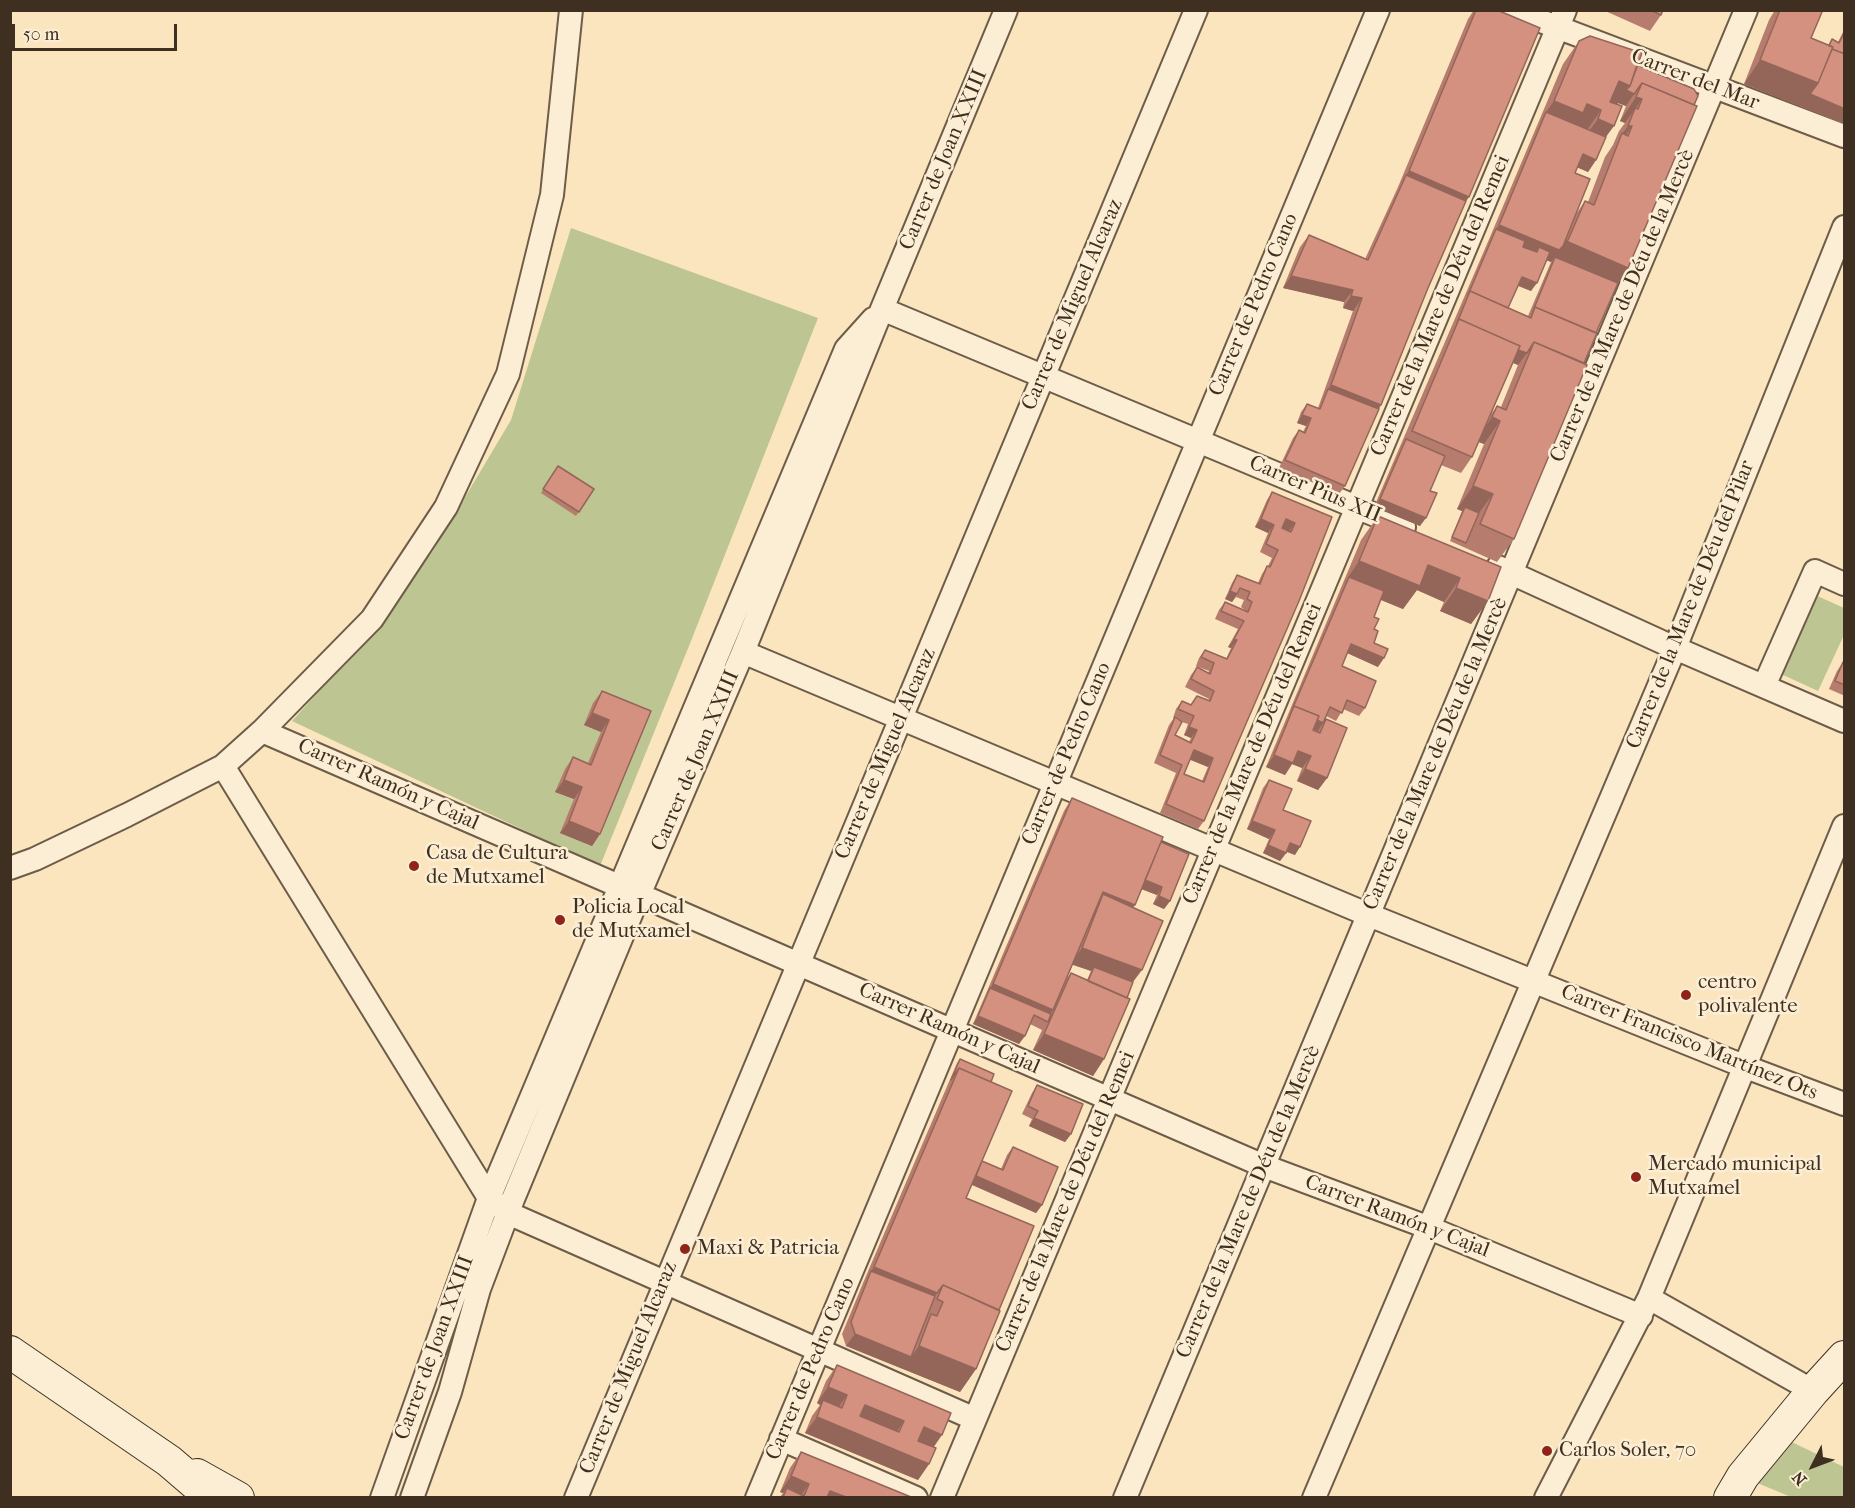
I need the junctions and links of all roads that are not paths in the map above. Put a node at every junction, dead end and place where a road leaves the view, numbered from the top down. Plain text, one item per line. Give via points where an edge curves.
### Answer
1 (571, 10) edge
2 (1006, 10) edge
3 (1196, 10) edge
4 (1378, 10) edge
5 (1512, 10) edge
6 (1746, 10) edge
7 (1561, 19) edge
8 (1714, 87) junction
9 (1845, 136) edge
10 (1845, 227) edge
11 (882, 309) junction
12 (1043, 376) junction
13 (1198, 441) junction
14 (1357, 507) junction
15 (1419, 534) edge
16 (1481, 560) edge
17 (1512, 573) junction
18 (1845, 585) edge
19 (1675, 648) junction
20 (743, 652) junction
21 (1764, 686) junction
22 (900, 718) junction
23 (1845, 722) edge
24 (262, 731) junction
25 (223, 766) junction
26 (1055, 783) junction
27 (1845, 826) edge
28 (1213, 850) junction
29 (10, 868) edge
30 (630, 891) junction
31 (1369, 915) junction
32 (798, 964) junction
33 (1534, 981) junction
34 (951, 1031) junction
35 (1746, 1067) junction
36 (1109, 1099) junction
37 (1845, 1104) edge
38 (1264, 1166) junction
39 (489, 1198) junction
40 (511, 1206) junction
41 (1427, 1227) junction
42 (665, 1282) junction
43 (1645, 1307) junction
44 (819, 1349) junction
45 (10, 1352) edge
46 (1845, 1357) edge
47 (1813, 1391) junction
48 (975, 1419) junction
49 (781, 1439) junction
50 (169, 1461) junction
51 (1737, 1487) edge
52 (212, 1497) edge
53 (238, 1497) edge
54 (382, 1497) edge
55 (412, 1497) edge
56 (576, 1497) edge
57 (757, 1497) edge
58 (916, 1497) edge
59 (942, 1497) edge
60 (1125, 1497) edge
61 (1314, 1497) edge
62 (1546, 1497) edge

1 - 24 street via 552,195 508,374 446,507 372,619
2 - 11 street, Carrer de Joan XXIII
3 - 12 street, Carrer de Miguel Alcaraz
4 - 13 street, Carrer de Pedro Cano
5 - 7 street, Carrer del Mar
6 - 8 street, Carrer de la Mare de Déu de la Mercè
7 - 8 street, Carrer del Mar
7 - 14 street, Carrer de la Mare de Déu del Remei
8 - 9 street, Carrer del Mar
8 - 17 street, Carrer de la Mare de Déu de la Mercè
10 - 19 street, Carrer de la Mare de Déu del Pilar
11 - 12 street, Carrer Pius XII
11 - 20 street, Carrer de Joan XXIII
11 - 30 street, Carrer de Joan XXIII via 846,349
12 - 13 street, Carrer Pius XII
12 - 22 street, Carrer de Miguel Alcaraz
13 - 14 street, Carrer Pius XII
13 - 26 street, Carrer de Pedro Cano
14 - 15 street, Carrer Pius XII
14 - 28 street, Carrer de la Mare de Déu del Remei
16 - 17 street
17 - 19 street
17 - 31 street, Carrer de la Mare de Déu de la Mercè
18 - 21 street via 1815,571
19 - 21 street
19 - 33 street, Carrer de la Mare de Déu del Pilar
20 - 22 street, Carrer Francisco Martínez Ots
20 - 30 street, Carrer de Joan XXIII
21 - 23 street
22 - 26 street, Carrer Francisco Martínez Ots
22 - 32 street, Carrer de Miguel Alcaraz
24 - 25 street
24 - 30 street, Carrer Ramón y Cajal
25 - 29 street
25 - 39 street
26 - 28 street, Carrer Francisco Martínez Ots
26 - 34 street, Carrer de Pedro Cano
27 - 35 street
28 - 31 street, Carrer Francisco Martínez Ots
28 - 36 street, Carrer de la Mare de Déu del Remei
30 - 32 street, Carrer Ramón y Cajal
30 - 39 street, Carrer de Joan XXIII
30 - 40 street, Carrer de Joan XXIII
31 - 33 street, Carrer Francisco Martínez Ots
31 - 38 street, Carrer de la Mare de Déu de la Mercè
32 - 34 street, Carrer Ramón y Cajal
32 - 42 street, Carrer de Miguel Alcaraz
33 - 35 street, Carrer Francisco Martínez Ots
33 - 41 street, Carrer de la Mare de Déu del Pilar
34 - 36 street, Carrer Ramón y Cajal
34 - 44 street, Carrer de Pedro Cano
35 - 37 street, Carrer Francisco Martínez Ots
35 - 43 street
36 - 38 street, Carrer Ramón y Cajal
36 - 48 street, Carrer de la Mare de Déu del Remei
38 - 41 street, Carrer Ramón y Cajal
38 - 60 street, Carrer de la Mare de Déu de la Mercè
39 - 40 street
39 - 54 street, Carrer de Joan XXIII
40 - 42 street
40 - 55 street, Carrer de Joan XXIII via 479,1289 450,1392
41 - 43 street, Carrer Ramón y Cajal
41 - 61 street, Carrer de la Mare de Déu del Pilar
42 - 44 street
42 - 56 street, Carrer de Miguel Alcaraz
43 - 47 street, Carrer Ramón y Cajal
43 - 62 street
44 - 48 street
44 - 49 street, Carrer de Pedro Cano
45 - 50 street
46 - 47 street
47 - 51 street
48 - 59 street, Carrer de la Mare de Déu del Remei
49 - 57 street, Carrer de Pedro Cano
49 - 58 street
50 - 52 street
50 - 53 street

